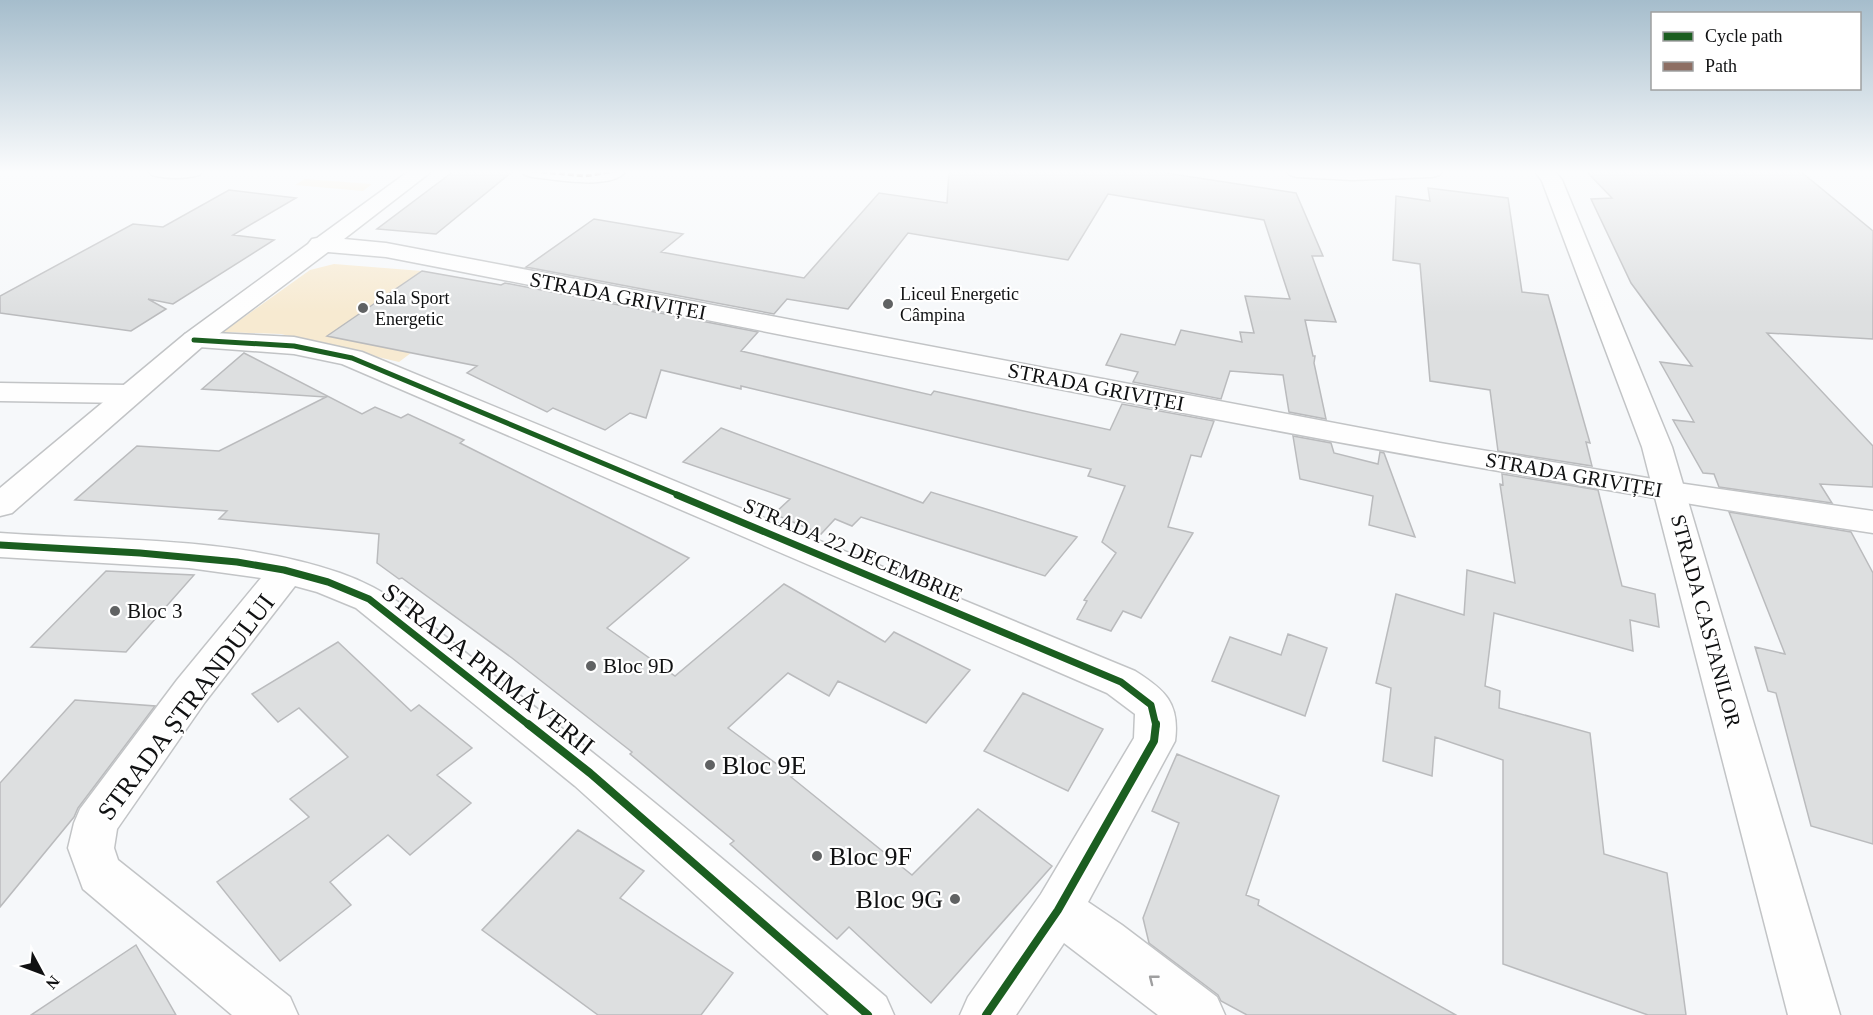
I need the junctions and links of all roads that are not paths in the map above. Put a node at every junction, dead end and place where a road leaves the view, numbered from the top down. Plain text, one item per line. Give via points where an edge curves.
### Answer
1 (356, 218) edge
2 (1567, 218) edge
3 (320, 244) junction
4 (194, 340) junction
5 (0, 392) edge
6 (128, 394) junction
7 (1671, 492) junction
8 (0, 505) edge
9 (1873, 522) edge
10 (0, 545) edge
11 (287, 572) junction
12 (1058, 910) junction
13 (272, 1015) edge
14 (868, 1015) edge
15 (986, 1015) edge
16 (1199, 1015) edge
17 (1814, 1015) edge

1 - 3 street
2 - 7 street, STRADA CASTANILOR
3 - 4 street
3 - 7 street, STRADA GRIVIȚEI via 386,250 1440,453
4 - 6 street
4 - 12 street, STRADA 22 DECEMBRIE via 284,343 352,358 1121,682 1138,693 1158,719 1154,741
5 - 6 street
6 - 8 street
7 - 9 street, STRADA GRIVIȚEI
7 - 17 street, STRADA CASTANILOR
10 - 11 street, STRADA PRIMĂVERII via 214,559
11 - 13 street, STRADA ȘTRANDULUI via 147,750 96,823 92,848 100,874
11 - 14 street, STRADA PRIMĂVERII via 340,585 369,599 590,773
12 - 15 street, STRADA 22 DECEMBRIE
16 -> 12 street

